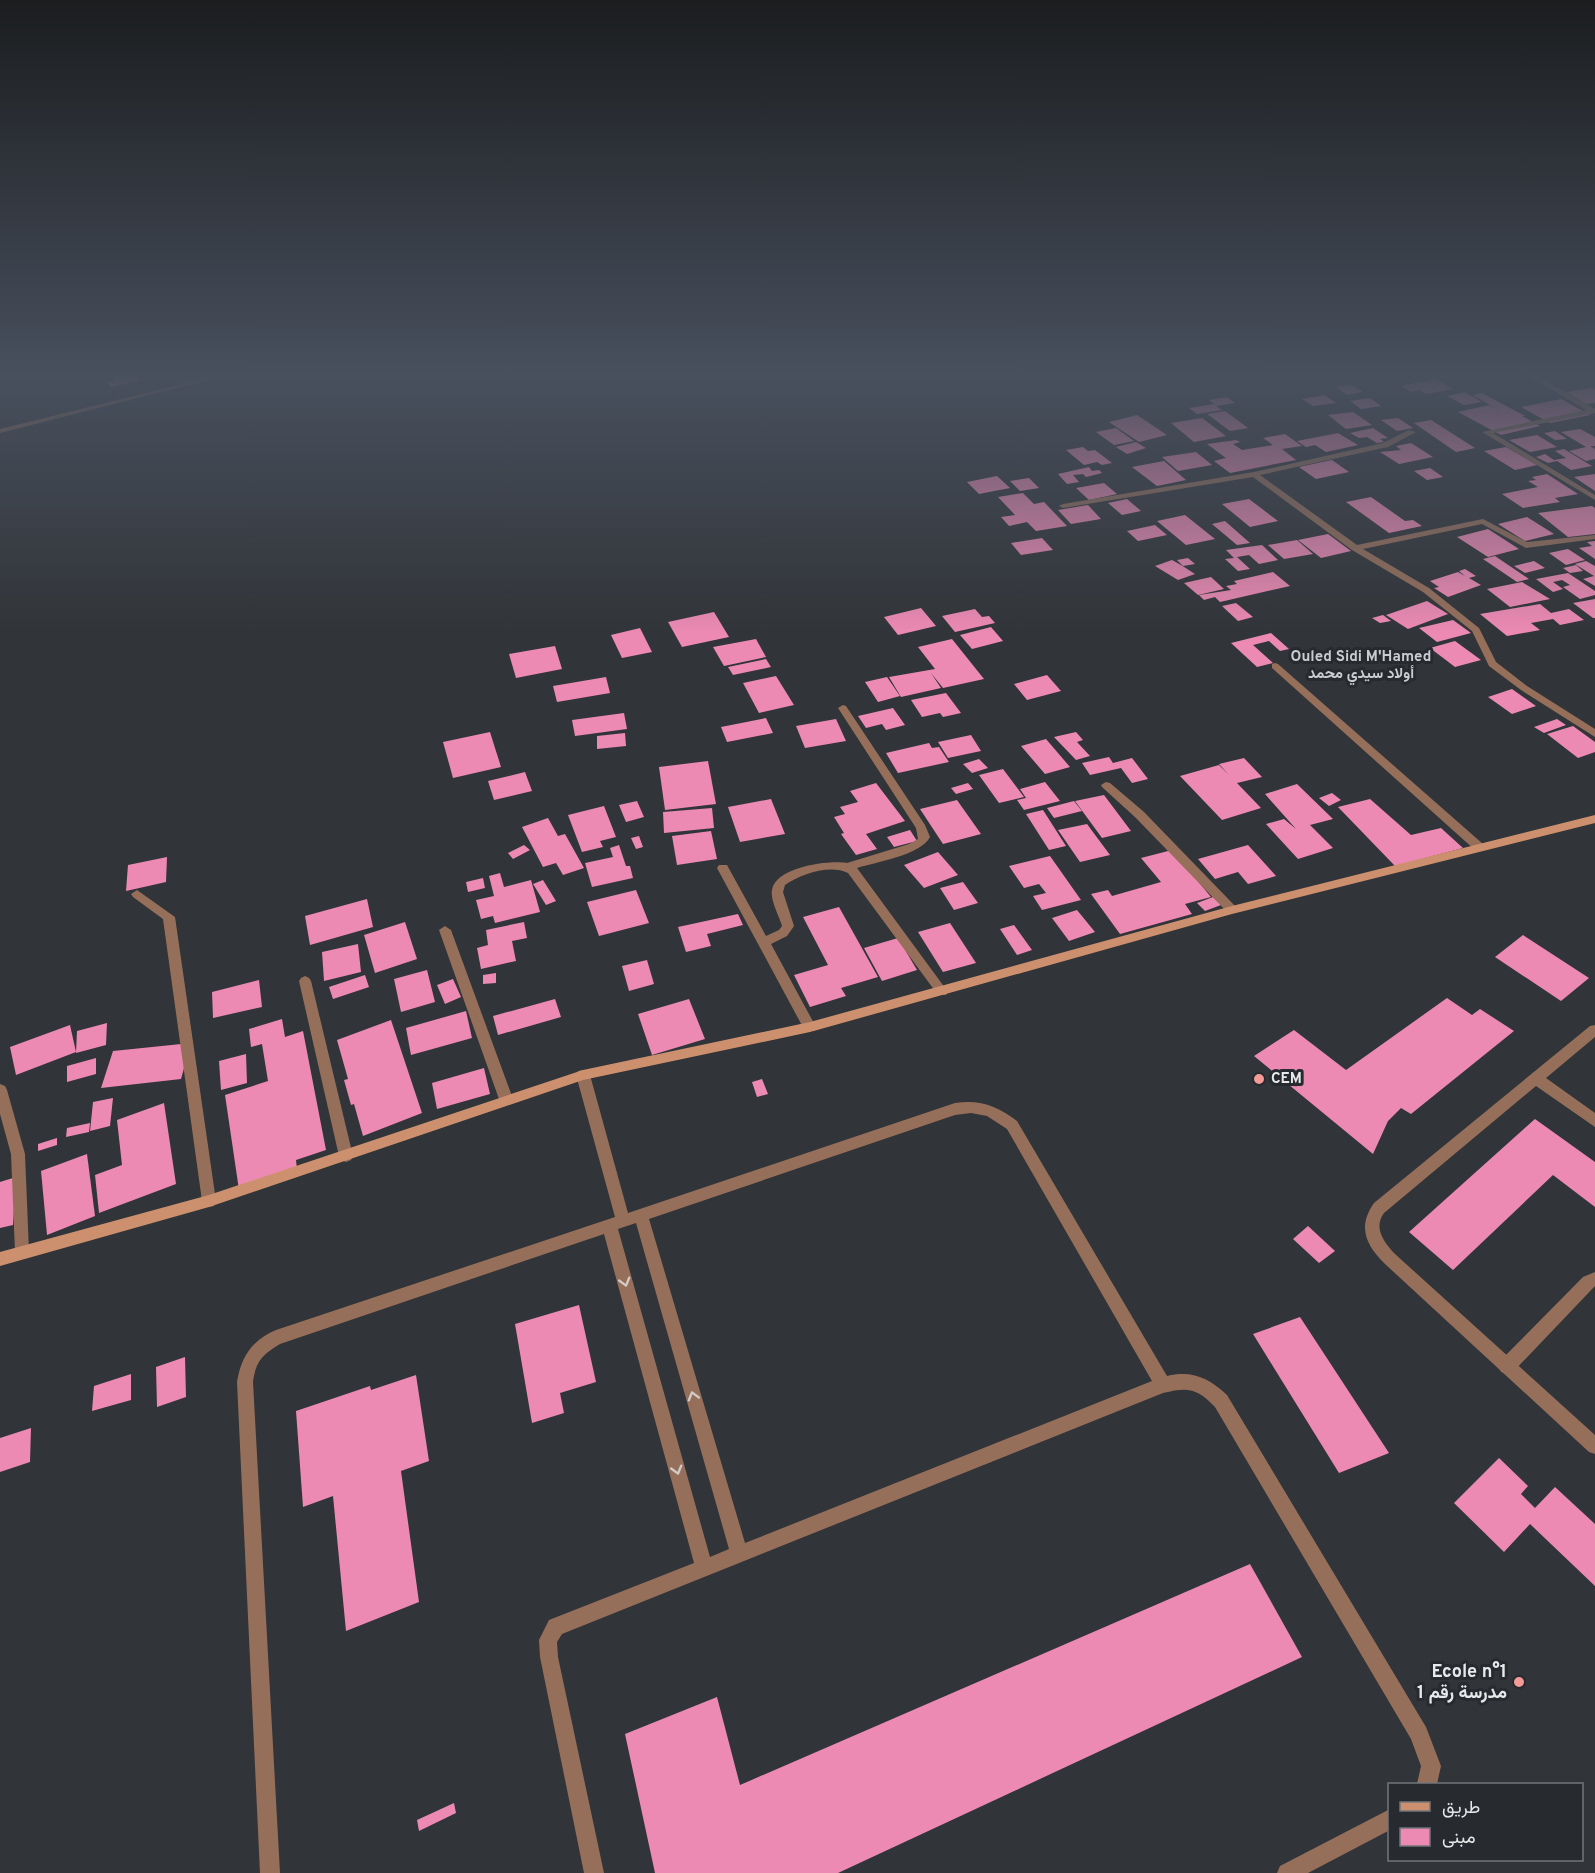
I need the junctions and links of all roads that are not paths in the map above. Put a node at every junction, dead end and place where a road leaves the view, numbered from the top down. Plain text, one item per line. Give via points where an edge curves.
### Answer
1 (1315, 460) edge
2 (1533, 460) edge
3 (1254, 474) junction
4 (1595, 498) edge
5 (1064, 506) dead end
6 (1595, 537) edge
7 (1355, 548) junction
8 (1275, 666) dead end
9 (843, 708) dead end
10 (1595, 734) edge
11 (1106, 784) dead end
12 (1595, 819) edge
13 (1479, 847) junction
14 (848, 867) junction
15 (723, 868) dead end
16 (137, 894) dead end
17 (1232, 910) junction
18 (445, 930) dead end
19 (764, 942) junction
20 (305, 981) dead end
21 (942, 992) junction
22 (810, 1027) junction
23 (1595, 1030) edge
24 (583, 1075) junction
25 (1535, 1078) junction
26 (0, 1090) edge
27 (506, 1099) junction
28 (1595, 1120) edge
29 (346, 1156) junction
30 (209, 1201) junction
31 (640, 1215) junction
32 (616, 1223) junction
33 (22, 1252) junction
34 (0, 1259) edge
35 (1595, 1279) edge
36 (1507, 1366) junction
37 (1163, 1385) junction
38 (1595, 1446) edge
39 (739, 1553) junction
40 (704, 1567) junction
41 (1427, 1783) edge
42 (1388, 1820) edge
43 (270, 1873) edge
44 (594, 1873) edge
45 (1287, 1873) edge

1 - 3 street
2 - 4 street
3 - 5 street
3 - 7 street
6 - 7 street via 1526,545 1483,521
7 - 10 street via 1426,590 1476,630 1492,664
8 - 13 street
9 - 14 street via 924,837 913,847
11 - 17 street
12 - 13 main road
13 - 17 main road
14 - 19 street via 832,865 780,882 777,892 788,926 783,933
14 - 21 street
15 - 19 street
16 - 30 street via 169,916
17 - 21 main road
18 - 27 street
19 - 22 street
20 - 29 street
21 - 22 main road
22 - 24 main road
23 - 25 street
24 - 27 main road
24 - 32 street
25 - 28 street
25 - 36 street via 1384,1204 1371,1220 1373,1236 1382,1252
26 - 33 street via 18,1154
27 - 29 main road
29 - 30 main road
30 - 33 main road
31 - 32 street
31 - 37 street via 955,1109 973,1106 995,1112 1012,1125
39 -> 31 street
32 -> 40 street
32 - 43 street via 276,1338 257,1349 247,1363
33 - 34 main road
35 - 36 street
36 - 38 street
37 - 39 street
37 - 41 street via 1185,1379 1207,1386 1221,1401 1419,1734 1431,1766
39 - 40 street
40 - 44 street via 556,1627 548,1641
42 - 45 street

